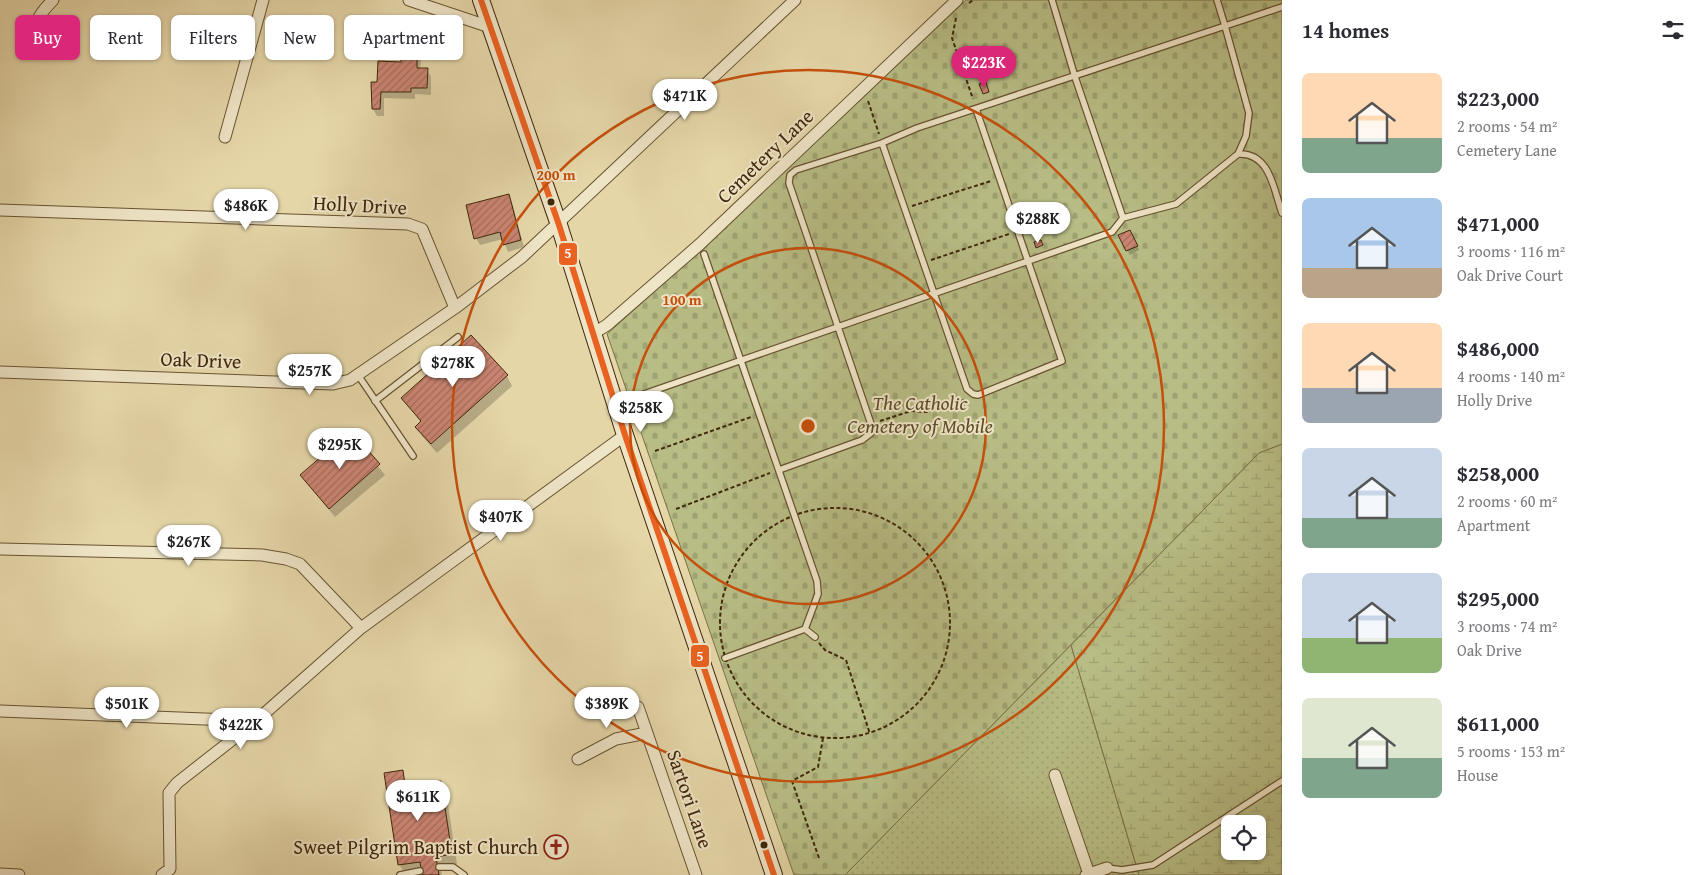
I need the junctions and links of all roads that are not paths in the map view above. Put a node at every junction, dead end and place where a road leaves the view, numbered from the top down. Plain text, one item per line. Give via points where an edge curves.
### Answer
1 (53, 0) edge
2 (263, 0) edge
3 (409, 0) edge
4 (795, 0) edge
5 (1052, 0) edge
6 (1217, 0) edge
7 (485, 2) edge
8 (961, 3) edge
9 (1282, 7) edge
10 (40, 15) edge
11 (1225, 26) junction
12 (490, 27) junction
13 (1075, 77) junction
14 (976, 109) junction
15 (225, 137) dead end
16 (882, 143) junction
17 (1238, 154) junction
18 (0, 210) edge
19 (1282, 214) edge
20 (1124, 218) junction
21 (559, 225) junction
22 (704, 254) dead end
23 (1029, 261) junction
24 (934, 293) junction
25 (455, 308) junction
26 (837, 327) junction
27 (594, 333) junction
28 (458, 337) dead end
29 (741, 360) junction
30 (0, 372) edge
31 (358, 375) junction
32 (375, 401) junction
33 (615, 404) junction
34 (625, 435) junction
35 (413, 456) dead end
36 (779, 470) junction
37 (0, 549) edge
38 (361, 628) junction
39 (805, 629) junction
40 (815, 637) road end
41 (725, 658) road end
42 (638, 707) dead end
43 (0, 711) edge
44 (256, 721) junction
45 (647, 733) junction
46 (578, 758) dead end
47 (1055, 775) dead end
48 (1282, 781) edge
49 (439, 867) dead end
50 (1106, 868) joint
51 (420, 871) dead end
52 (0, 874) edge
53 (19, 875) edge
54 (162, 875) edge
55 (400, 875) edge
56 (464, 875) edge
57 (696, 875) edge
58 (774, 875) edge
59 (1087, 875) edge

1 - 10 street
2 - 15 street
3 - 12 street
4 - 21 street, Oak Drive
5 - 13 lane
6 - 11 lane
7 - 12 main road
8 - 27 street, Cemetery Lane via 700,244
9 - 11 lane
11 - 13 lane
11 - 17 lane via 1249,113 1246,136
12 - 21 main road
13 - 14 lane
13 - 20 lane
14 - 16 lane
14 - 23 lane
16 - 24 lane
16 - 26 lane via 796,170 790,175 789,183
17 - 19 lane via 1246,153 1262,162
17 - 20 lane via 1176,204
18 - 25 street, Holly Drive via 408,224 422,229
20 - 23 lane via 1112,232
21 - 25 street, Oak Drive
21 - 27 main road
22 - 29 lane
23 - 24 lane
23 - 24 lane via 1062,361 978,395 967,389
24 - 26 lane
25 - 31 street, Oak Drive
26 - 29 lane
26 - 36 lane via 871,424 871,433 862,440
27 - 33 main road
28 - 32 lane
29 - 33 lane
29 - 36 lane
30 - 31 street, Oak Drive via 333,384
31 - 32 lane
32 - 35 lane
33 - 34 main road
34 - 38 street
34 - 58 main road
36 - 39 lane via 817,581 818,594
37 - 38 street via 286,559 300,564
38 - 44 street
39 - 40 lane
39 - 41 lane
42 - 45 street, Sartori Lane
43 - 44 street
44 - 54 street via 177,783 169,793 170,870
45 - 46 street via 616,739
45 - 57 street, Sartori Lane
47 - 59 street
48 - 50 lane via 1153,865 1122,870
49 - 56 lane via 453,867
50 - 59 street
51 - 55 lane
52 - 53 street

